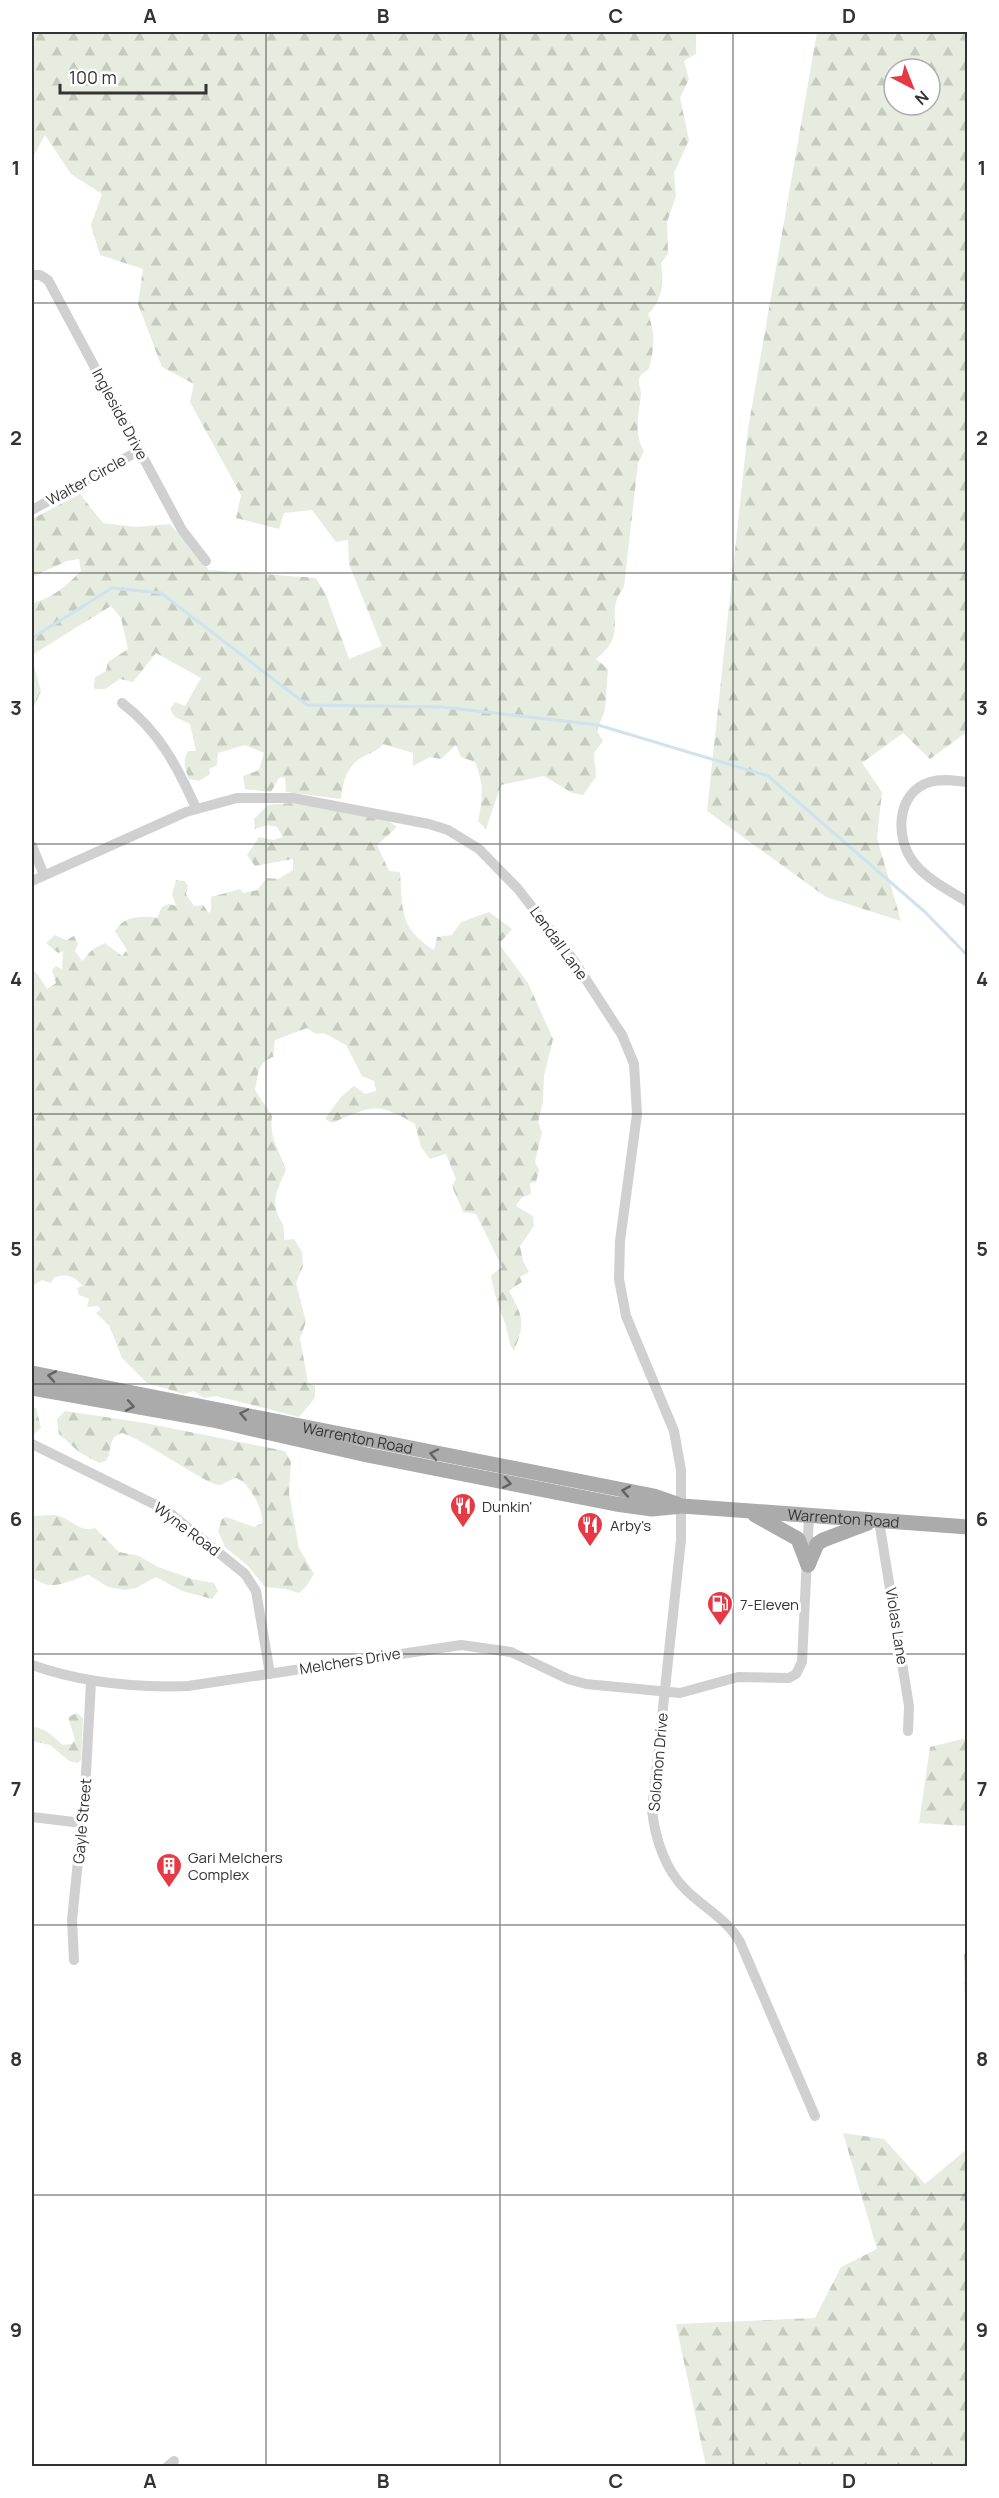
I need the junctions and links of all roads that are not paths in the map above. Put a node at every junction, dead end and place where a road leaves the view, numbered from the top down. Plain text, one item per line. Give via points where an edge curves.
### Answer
1 (32, 275) edge
2 (140, 450) junction
3 (32, 510) edge
4 (206, 561) dead end
5 (122, 703) dead end
6 (968, 782) edge
7 (196, 808) junction
8 (32, 846) edge
9 (44, 875) junction
10 (32, 881) edge
11 (968, 902) edge
12 (32, 1373) edge
13 (32, 1388) edge
14 (32, 1443) edge
15 (682, 1506) junction
16 (748, 1511) junction
17 (808, 1516) junction
18 (877, 1521) junction
19 (968, 1527) edge
20 (808, 1565) junction
21 (32, 1665) edge
22 (270, 1674) junction
23 (91, 1682) junction
24 (664, 1691) junction
25 (908, 1731) dead end
26 (32, 1817) edge
27 (82, 1823) junction
28 (74, 1960) dead end
29 (815, 2116) dead end

1 - 2 street, Ingleside Drive via 48,280
2 - 3 street, Walter Circle
2 - 4 street, Ingleside Drive via 182,530
5 - 7 street via 167,748
6 - 11 street via 936,780 920,786 907,800 902,817 904,844 914,863
7 - 9 street, Lendall Lane
7 - 15 street, Lendall Lane via 237,798 293,798 448,830 479,849 497,866 574,961 622,1035 634,1064 637,1114 620,1241 619,1279 626,1316 674,1431
8 - 9 street
9 - 10 street, Lendall Lane
15 -> 12 main road, Warrenton Road via 654,1496
13 -> 15 main road, Warrenton Road via 213,1420 581,1498 652,1509
14 - 22 street, Wyne Road via 166,1510 245,1574 256,1591
15 - 16 main road, Warrenton Road
15 - 24 street, Solomon Drive
16 - 17 main road, Warrenton Road
16 - 20 main road via 798,1539
17 - 18 main road, Warrenton Road
17 - 20 street
18 - 19 main road, Warrenton Road
18 - 20 main road via 823,1540 817,1544
18 - 25 street, Violas Lane via 909,1706
20 - 24 street, Melchers Drive via 802,1662 796,1674 782,1678 738,1677 695,1691
21 - 23 street, Melchers Drive
22 - 23 street, Melchers Drive via 188,1686
22 - 24 street, Melchers Drive via 461,1645 511,1652 586,1684
23 - 27 street, Gayle Street
24 - 29 street, Solomon Drive via 652,1810 654,1827 673,1876 729,1926 740,1942
26 - 27 street
27 - 28 street, Gayle Street via 72,1920

